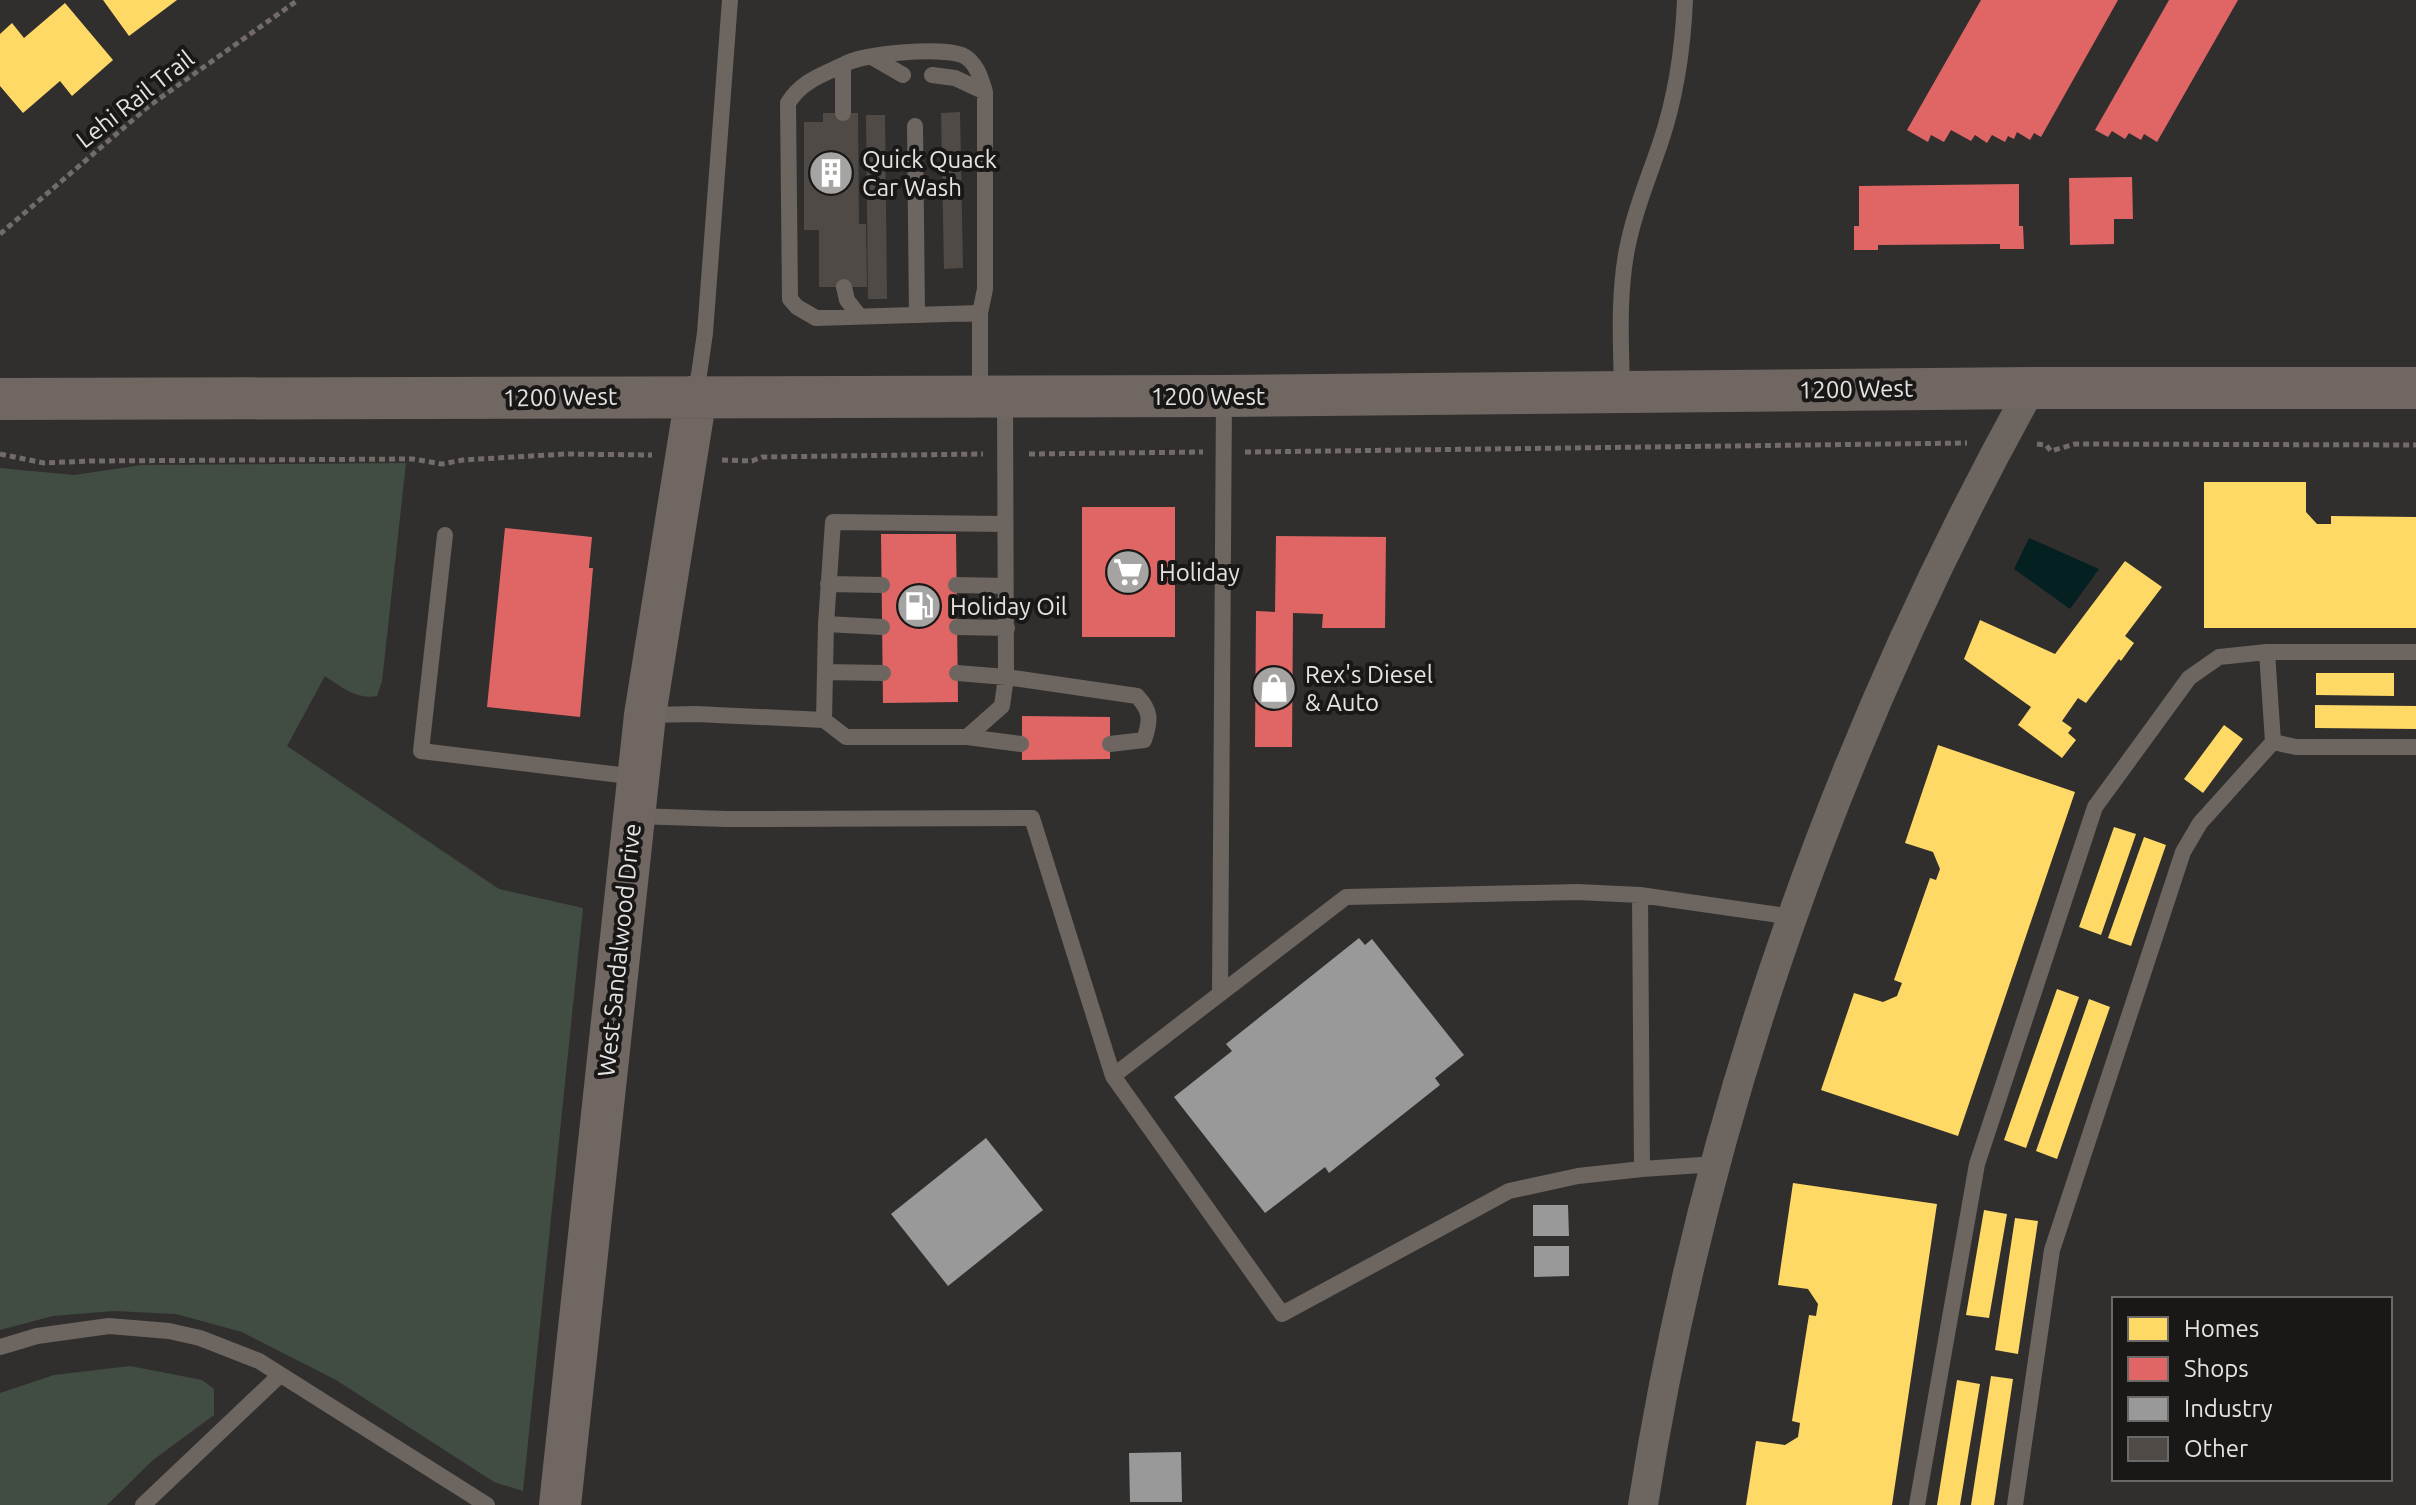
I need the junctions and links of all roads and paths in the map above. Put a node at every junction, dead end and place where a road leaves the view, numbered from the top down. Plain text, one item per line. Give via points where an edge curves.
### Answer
1 (298, 0) edge
2 (730, 0) edge
3 (1685, 0) edge
4 (872, 57) junction
5 (843, 65) junction
6 (903, 75) dead end
7 (932, 75) dead end
8 (985, 92) junction
9 (843, 113) dead end
10 (915, 126) dead end
11 (0, 234) edge
12 (844, 287) dead end
13 (980, 313) junction
14 (917, 315) junction
15 (860, 317) junction
16 (2031, 388) junction
17 (2416, 388) edge
18 (1622, 392) junction
19 (696, 396) junction
20 (1224, 396) junction
21 (992, 397) junction
22 (0, 399) edge
23 (2046, 445) dead end
24 (2416, 445) edge
25 (1879, 446) dead end
26 (605, 452) dead end
27 (1224, 452) junction
28 (0, 454) edge
29 (1005, 454) junction
30 (752, 461) dead end
31 (1005, 524) junction
32 (445, 535) dead end
33 (828, 584) junction
34 (882, 585) dead end
35 (956, 585) dead end
36 (1005, 586) junction
37 (826, 624) junction
38 (882, 627) dead end
39 (957, 627) dead end
40 (1007, 628) junction
41 (2267, 652) junction
42 (2416, 652) edge
43 (826, 672) junction
44 (883, 673) dead end
45 (957, 673) dead end
46 (1006, 677) junction
47 (645, 715) junction
48 (824, 720) junction
49 (967, 737) junction
50 (2273, 742) junction
51 (1021, 744) dead end
52 (1110, 744) dead end
53 (2416, 747) edge
54 (636, 797) junction
55 (1640, 895) junction
56 (1793, 917) junction
57 (1220, 994) junction
58 (1113, 1076) junction
59 (1716, 1164) junction
60 (1642, 1169) junction
61 (0, 1347) edge
62 (280, 1375) junction
63 (143, 1505) edge
64 (487, 1505) edge
65 (560, 1505) edge
66 (1643, 1505) edge
67 (1917, 1505) edge
68 (2015, 1505) edge

1 - 11 path, Lehi Rail Trail via 149,106
2 - 19 lane
3 - 18 lane via 1673,101 1627,250 1620,302
4 - 5 lane
4 - 6 lane
4 - 8 lane via 902,52 964,55 979,72
5 - 9 lane
5 - 15 lane via 810,80 788,103 790,299 816,318
7 - 8 lane via 955,78
8 - 13 lane via 985,289
10 - 14 lane
12 - 15 lane
13 - 14 lane
13 - 21 lane
14 - 15 lane
16 - 17 main road, 1200 West
16 - 18 main road, 1200 West
16 - 56 street via 1915,617
18 - 20 main road, 1200 West
19 - 21 main road, 1200 West
19 - 22 main road, 1200 West
19 - 47 main road, West Sandalwood Drive
20 - 21 main road, 1200 West
20 - 27 lane
21 - 29 lane
23 - 24 path via 2051,451 2075,444
25 - 27 path
26 - 28 path via 442,464 413,459 44,463
27 - 29 path
27 - 57 lane
29 - 30 path
29 - 31 lane
31 - 33 lane via 833,522
31 - 36 lane
32 - 54 lane via 421,751
33 - 34 lane
33 - 37 lane
35 - 36 lane
36 - 40 lane
37 - 38 lane
37 - 43 lane
39 - 40 lane
40 - 46 lane
41 - 42 lane
41 - 50 lane
41 - 67 lane via 2219,657 2189,678 2095,807 1977,1164
43 - 44 lane
43 - 48 lane
45 - 46 lane
46 - 49 lane via 1002,706
46 - 52 lane via 1137,696 1149,709 1144,740
47 - 48 lane
47 - 54 main road, West Sandalwood Drive
48 - 49 lane via 846,737
49 - 51 lane
50 - 53 lane via 2296,747
50 - 68 lane via 2200,823 2183,852 2052,1250
54 - 58 lane via 726,819 1032,818
54 - 65 main road, West Sandalwood Drive
55 - 56 lane
55 - 57 lane via 1346,897
55 - 60 lane
56 - 59 street
57 - 58 lane
58 - 60 lane via 1282,1314 1509,1191
59 - 60 lane
59 - 66 street via 1671,1350
61 - 62 lane via 79,1328 139,1327 200,1338
62 - 63 lane
62 - 64 lane

